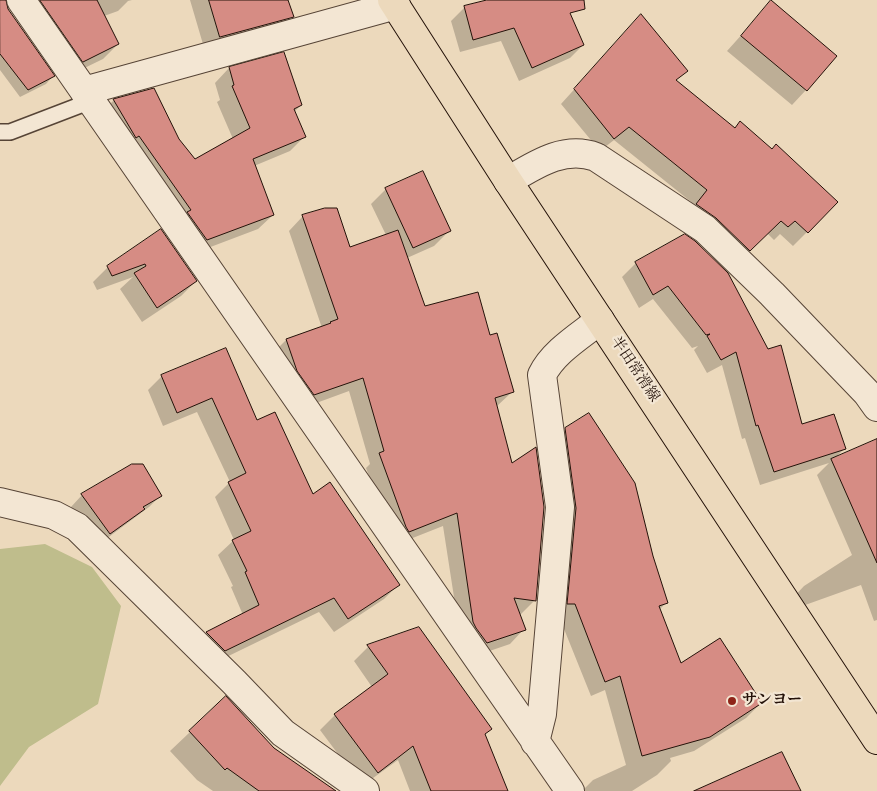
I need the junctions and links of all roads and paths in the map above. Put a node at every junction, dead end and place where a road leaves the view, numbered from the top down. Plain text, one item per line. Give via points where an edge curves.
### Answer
1 (21, 0) edge
2 (394, 3) edge
3 (88, 96) junction
4 (0, 132) edge
5 (508, 181) junction
6 (600, 320) junction
7 (877, 407) edge
8 (0, 502) edge
9 (877, 740) edge
10 (535, 742) junction
11 (365, 791) edge
12 (570, 791) edge

1 - 3 street
2 - 3 street
2 - 5 main road, 半田常滑線
3 - 4 lane via 10,132
3 - 10 street
5 - 6 main road, 半田常滑線
5 - 7 street via 539,162 571,153 583,152 596,157 705,229 779,301
6 - 9 main road, 半田常滑線
6 - 10 street via 546,366 542,375 560,507 542,714
8 - 11 street via 54,515 77,527 283,733
10 - 12 street

